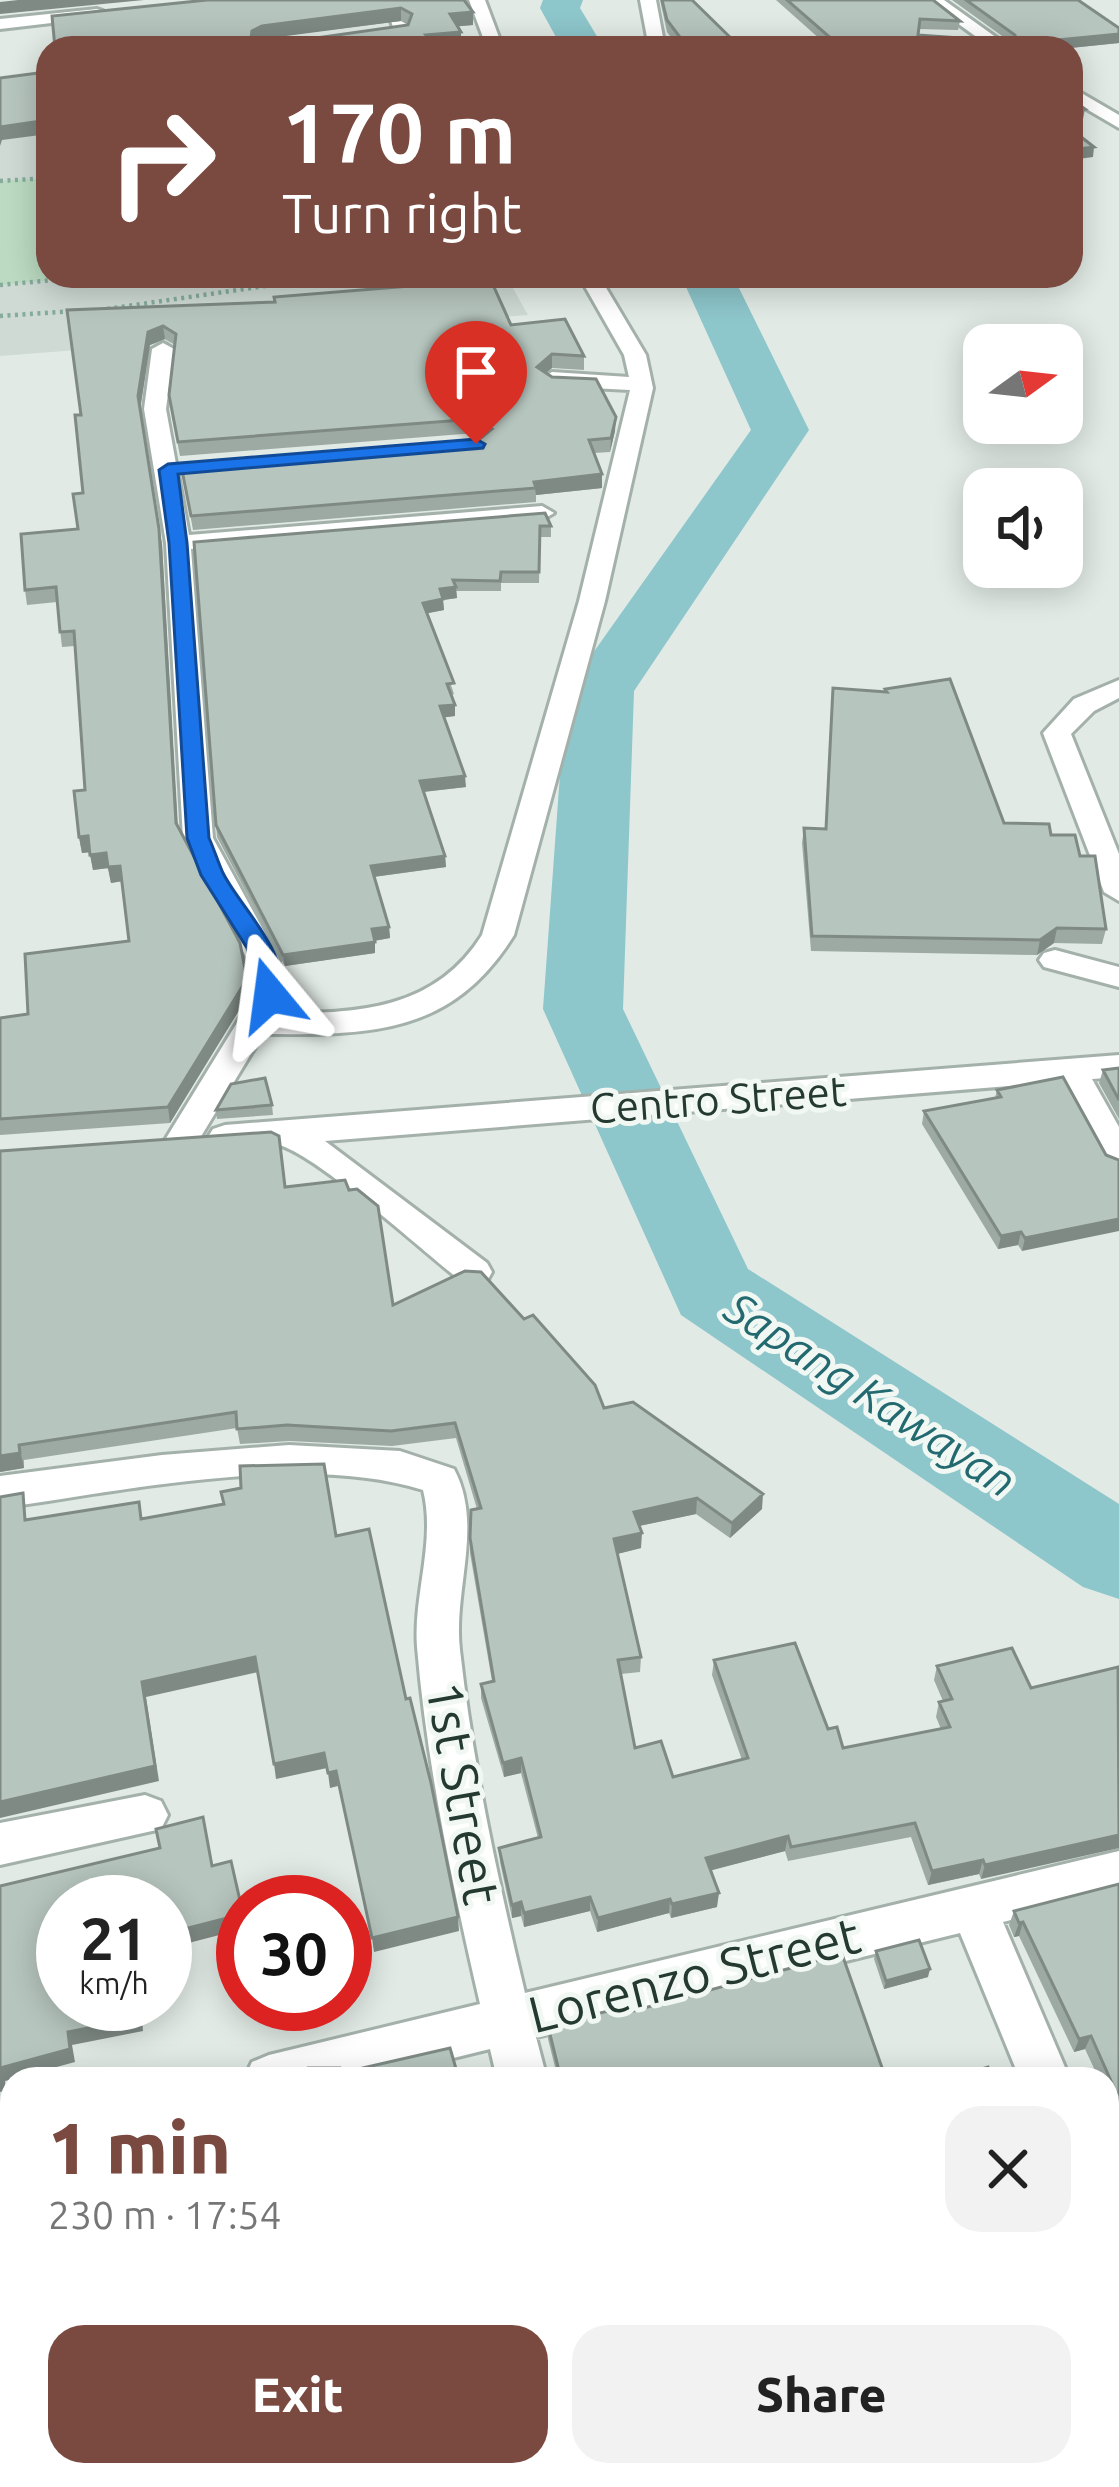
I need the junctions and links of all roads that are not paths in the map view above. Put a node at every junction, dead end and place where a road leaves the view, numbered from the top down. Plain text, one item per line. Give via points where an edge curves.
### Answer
1 (477, 0) edge
2 (648, 0) edge
3 (933, 0) edge
4 (119, 12) edge
5 (0, 24) edge
6 (400, 24) edge
7 (377, 27) edge
8 (490, 36) edge
9 (655, 36) edge
10 (986, 36) edge
11 (1083, 100) edge
12 (1116, 121) edge
13 (1083, 123) edge
14 (597, 288) edge
15 (164, 349) edge
16 (552, 379) edge
17 (642, 384) junction
18 (542, 513) edge
19 (178, 543) junction
20 (1119, 688) edge
21 (1119, 892) edge
22 (1055, 960) dead end
23 (1119, 977) edge
24 (254, 1023) junction
25 (1119, 1066) edge
26 (1070, 1070) junction
27 (300, 1131) junction
28 (1119, 1158) edge
29 (474, 1272) edge
30 (0, 1492) edge
31 (145, 1816) dead end
32 (0, 1844) edge
33 (1119, 1872) edge
34 (973, 1907) junction
35 (507, 2019) junction
36 (317, 2067) edge
37 (519, 2067) edge
38 (1040, 2067) edge

1 - 8 street
2 - 9 street
3 - 10 street
4 - 5 street
6 - 7 street
11 - 12 street
12 - 13 street
14 - 17 street via 635,355
15 - 19 street via 155,409 180,468
16 - 17 street
17 - 24 street via 592,601 486,963 470,981 425,1004 366,1022
18 - 19 street
19 - 24 street via 198,838 270,977
20 - 21 street via 1084,705 1058,733
22 - 23 street
24 - 27 street, Centro Street via 171,1140
25 - 26 street, Centro Street
26 - 27 street, Centro Street
26 - 28 street
27 - 29 street
30 - 35 street, 1st Street via 344,1459 416,1468 440,1480 449,1505 437,1635 447,1725
31 - 32 street
33 - 34 street, Lorenzo Street
34 - 35 street, Lorenzo Street
34 - 38 street
35 - 36 street, Lorenzo Street
35 - 37 street, 1st Street

